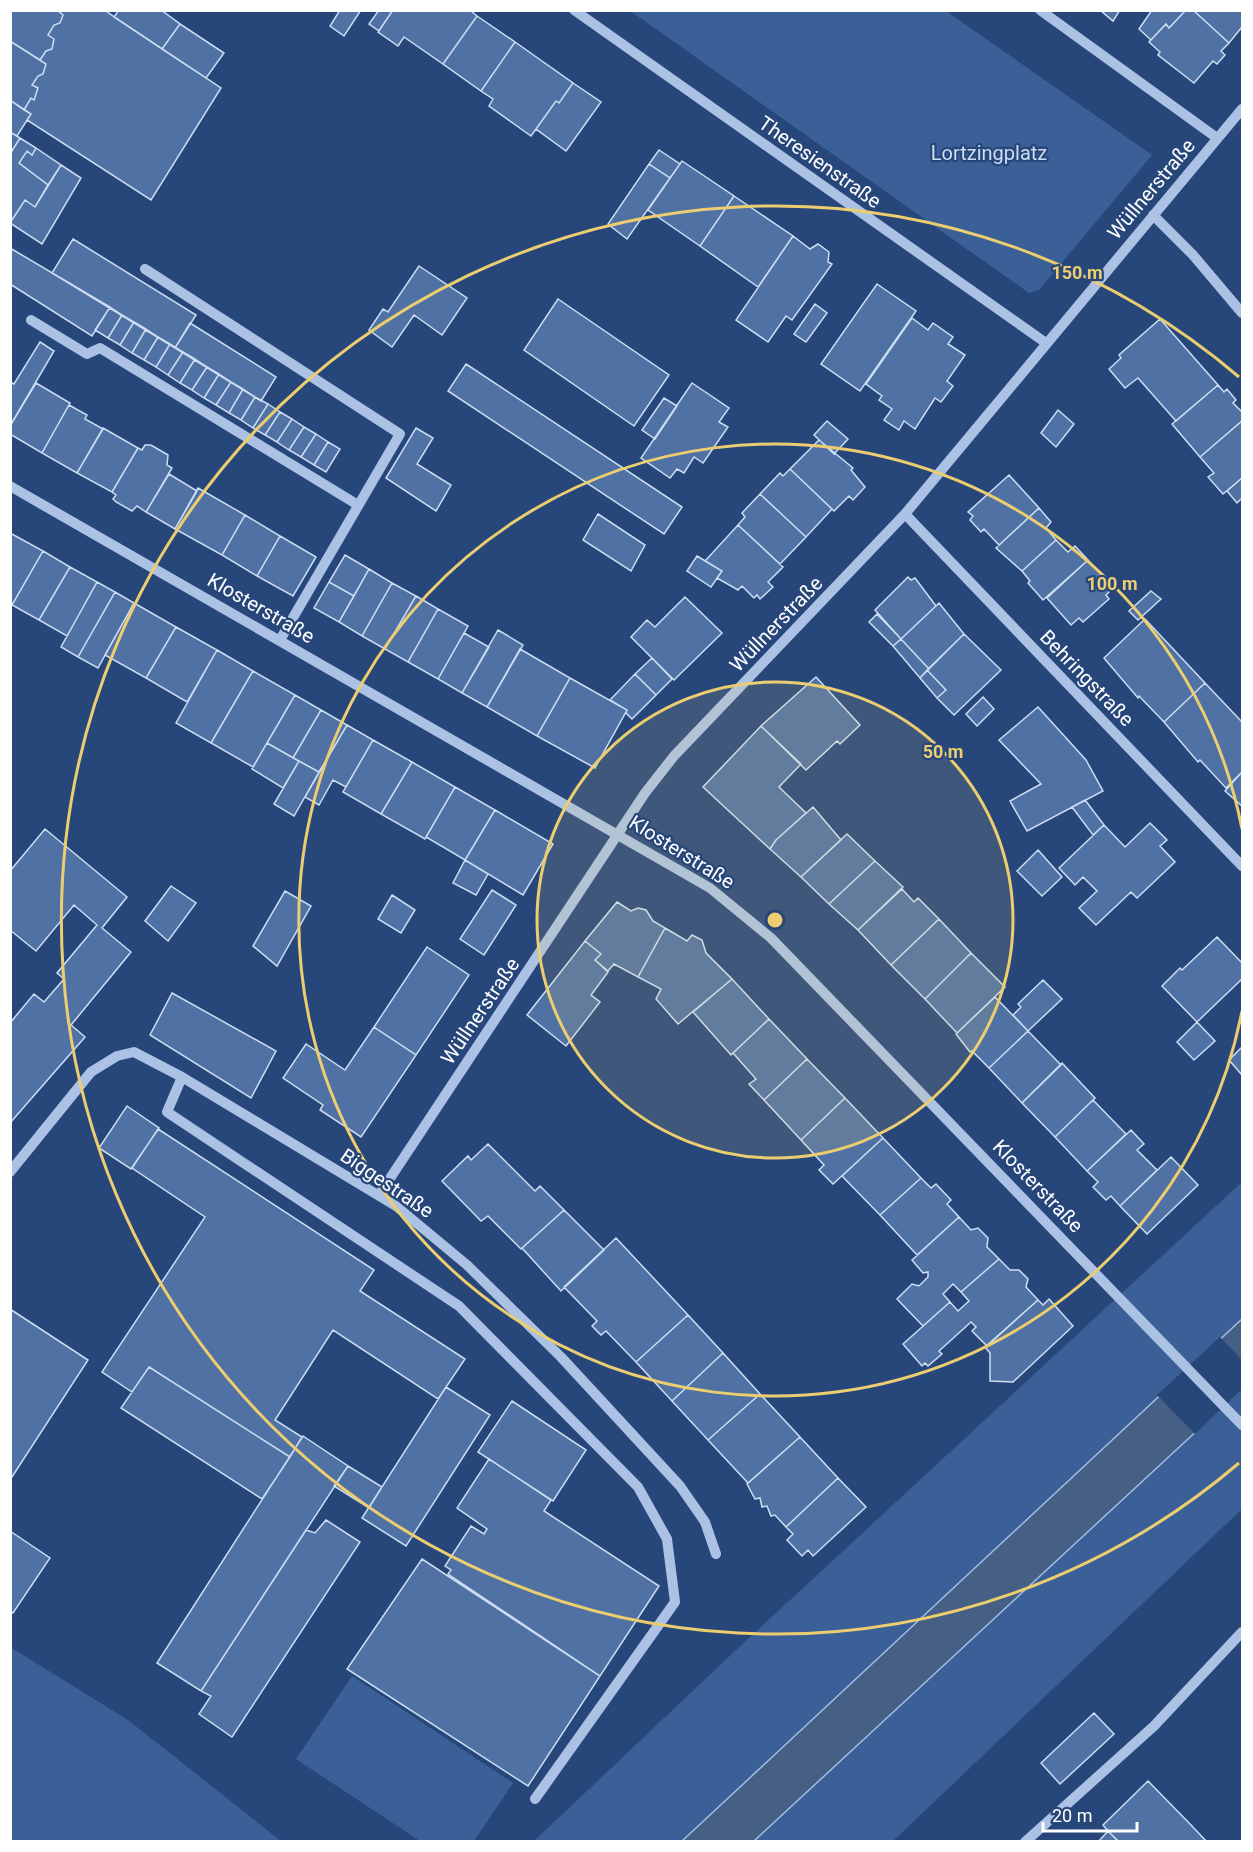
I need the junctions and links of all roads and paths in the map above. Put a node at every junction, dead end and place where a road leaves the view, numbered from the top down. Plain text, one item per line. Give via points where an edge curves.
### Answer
1 (574, 10) edge
2 (1040, 10) edge
3 (1242, 109) edge
4 (1217, 138) junction
5 (1153, 215) junction
6 (145, 269) dead end
7 (1242, 313) edge
8 (31, 320) dead end
9 (1046, 343) junction
10 (10, 486) edge
11 (358, 506) junction
12 (905, 514) junction
13 (280, 640) junction
14 (620, 834) junction
15 (1242, 866) edge
16 (182, 1077) junction
17 (10, 1172) edge
18 (378, 1195) junction
19 (1242, 1425) edge
20 (716, 1554) dead end
21 (1242, 1632) edge
22 (535, 1799) dead end
23 (1025, 1842) edge

1 - 9 street, Theresienstraße
2 - 4 street
3 - 4 street, Wüllnerstraße
4 - 5 street, Wüllnerstraße
5 - 7 street
5 - 9 street, Wüllnerstraße
6 - 11 street via 400,434
8 - 11 street via 87,354 100,348
9 - 12 street, Wüllnerstraße
10 - 13 street, Klosterstraße
11 - 13 street
12 - 14 street, Wüllnerstraße via 674,756
12 - 15 street, Behringstraße
13 - 14 street, Klosterstraße
14 - 18 street, Wüllnerstraße
14 - 19 street, Klosterstraße via 710,888 771,938
16 - 17 street, Biggestraße via 134,1052 117,1056 91,1072
16 - 18 street, Biggestraße
16 - 22 street via 167,1112 459,1306 638,1487 668,1539 675,1602
18 - 20 street, Biggestraße via 467,1265 561,1357 680,1486 705,1522
21 - 23 street via 1154,1726

